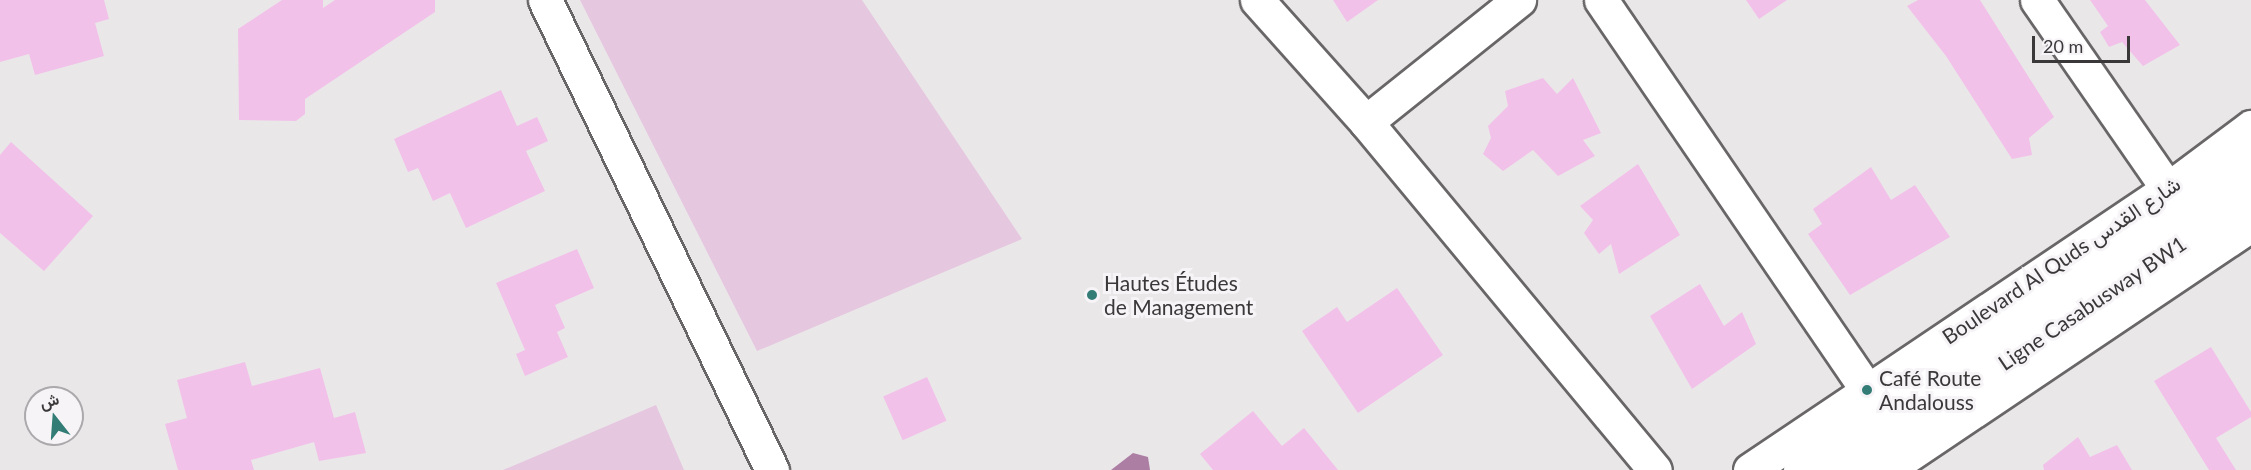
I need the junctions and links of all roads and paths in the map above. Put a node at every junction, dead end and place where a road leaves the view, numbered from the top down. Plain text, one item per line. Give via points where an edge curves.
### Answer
1 (545, 0) edge
2 (1257, 0) edge
3 (1519, 0) edge
4 (1601, 0) edge
5 (2037, 0) edge
6 (1366, 122) junction
7 (2251, 127) edge
8 (2251, 161) edge
9 (2168, 189) junction
10 (2251, 196) edge
11 (2250, 231) edge
12 (1867, 390) junction
13 (772, 470) edge
14 (1655, 470) edge
15 (1750, 470) edge
16 (1800, 470) edge
17 (1843, 470) edge
18 (1886, 470) edge

1 - 13 street
2 - 6 street
3 - 6 street
4 - 12 street
5 - 9 street
6 - 14 street
7 - 9 street, Boulevard Al Quds شارع القدس
8 - 16 street, Ligne Casabusway BW1
9 - 12 street, Boulevard Al Quds شارع القدس
10 - 17 street, Ligne Casabusway BW1
11 - 18 street
12 - 15 street, Boulevard Al Quds شارع القدس

